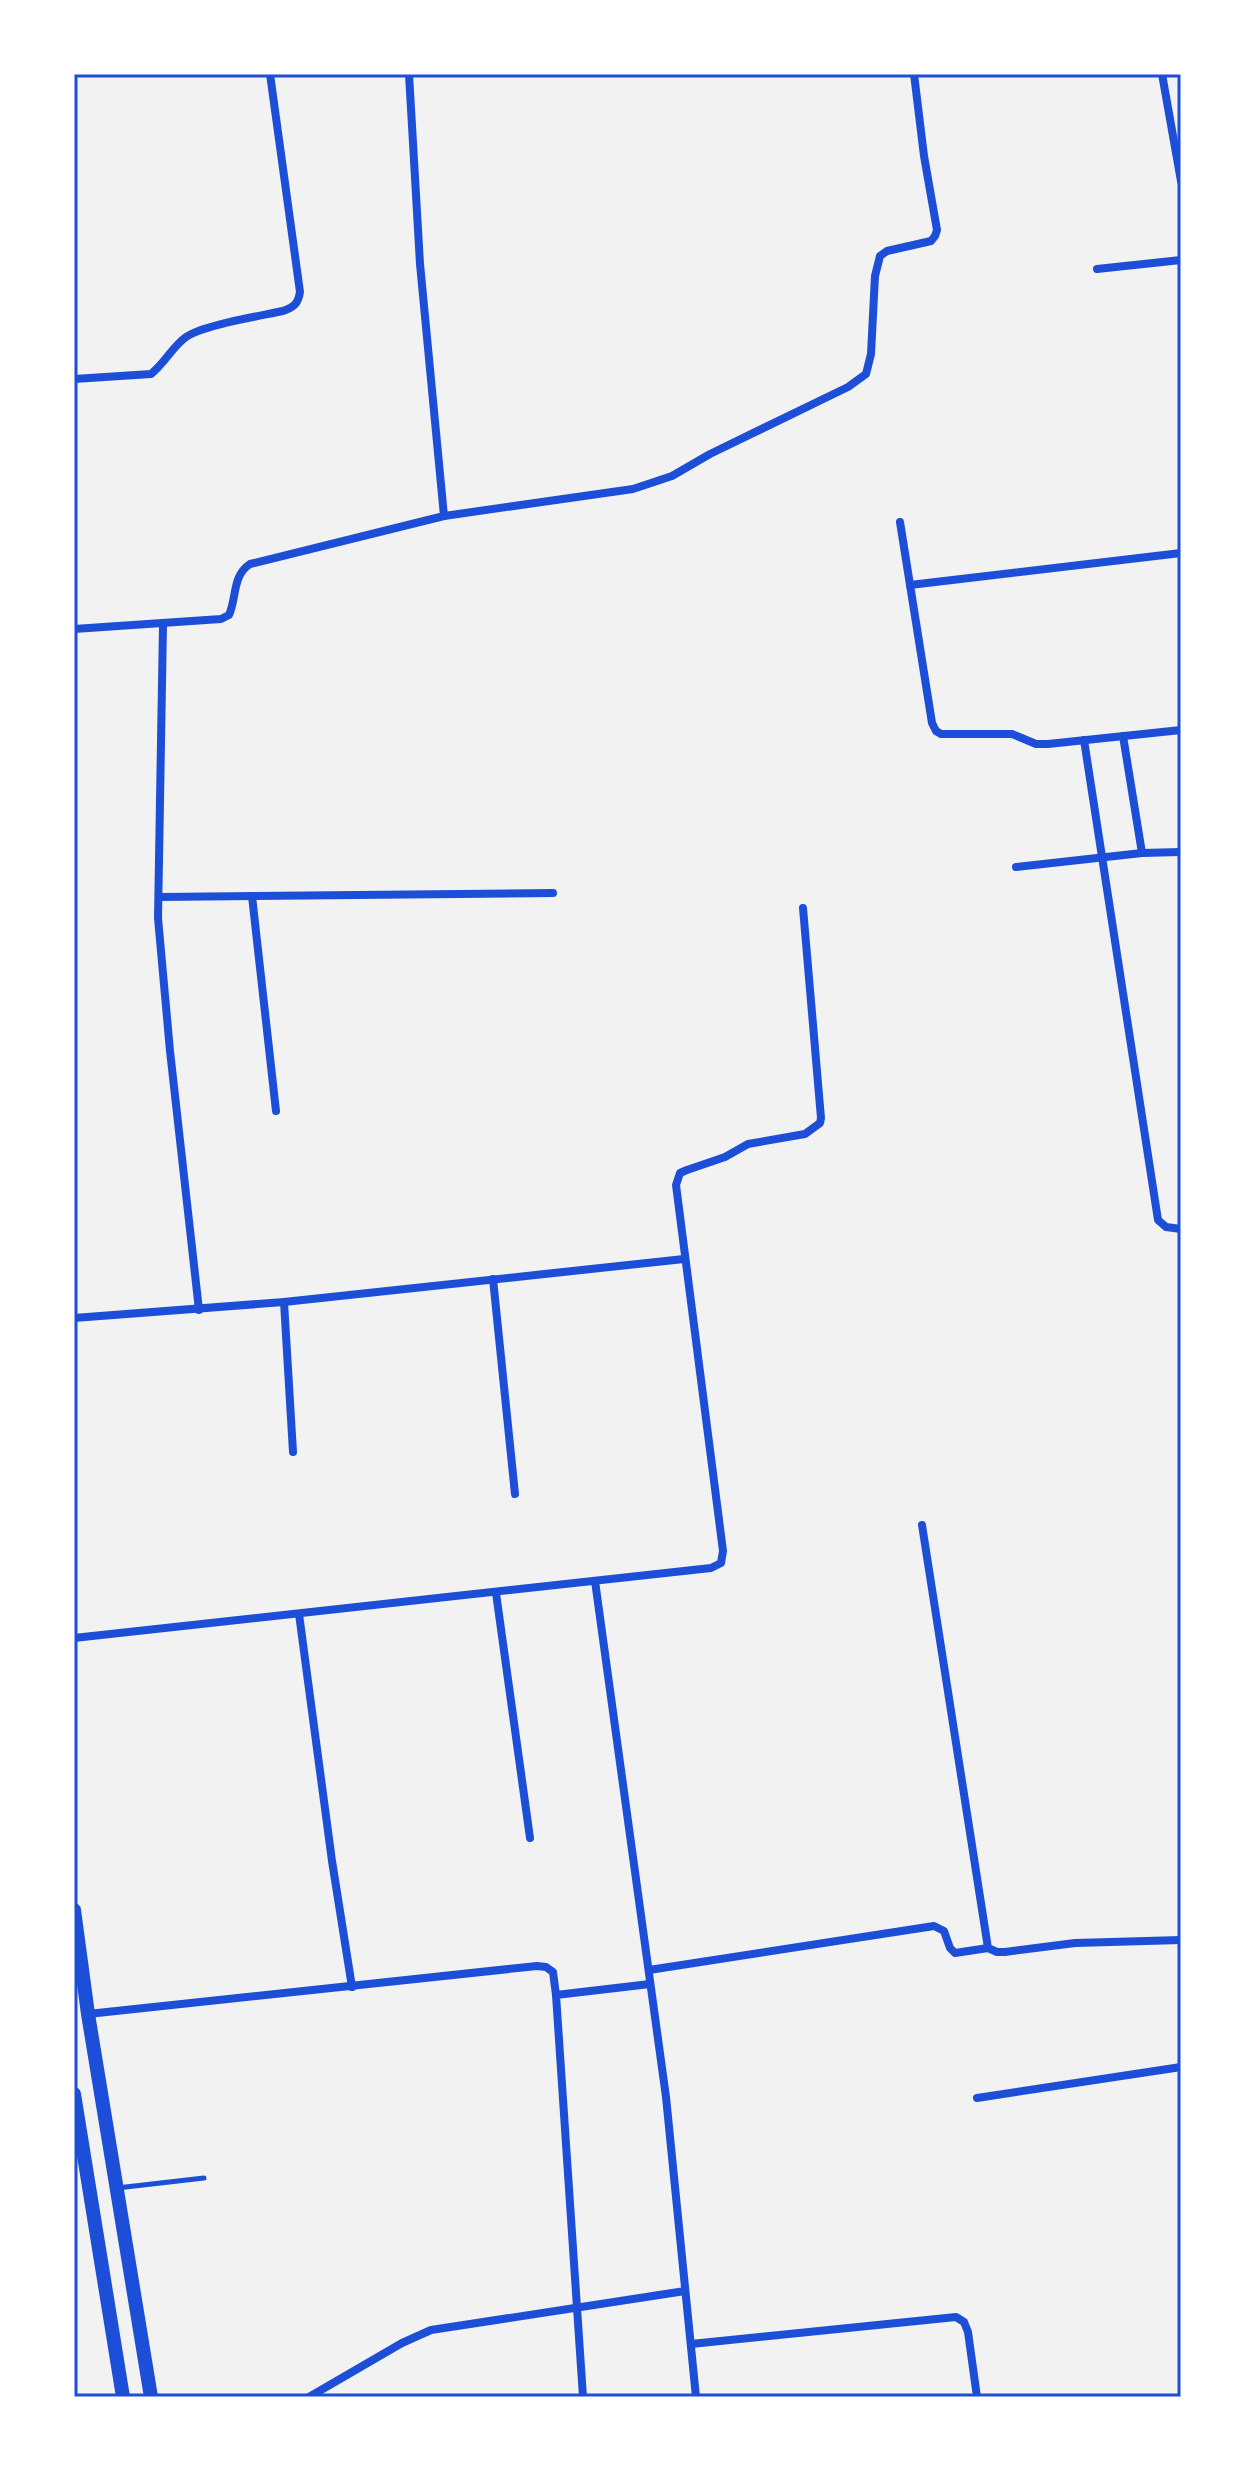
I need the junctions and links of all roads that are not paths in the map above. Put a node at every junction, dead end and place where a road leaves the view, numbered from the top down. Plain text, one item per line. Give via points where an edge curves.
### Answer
1 (270, 74) edge
2 (409, 74) edge
3 (914, 74) edge
4 (1162, 74) edge
5 (1181, 181) edge
6 (1181, 260) edge
7 (1097, 269) dead end
8 (74, 379) edge
9 (444, 516) junction
10 (900, 522) dead end
11 (1181, 553) edge
12 (910, 585) junction
13 (163, 625) junction
14 (74, 629) edge
15 (1181, 730) edge
16 (1123, 736) junction
17 (1084, 740) junction
18 (1181, 852) edge
19 (1142, 853) junction
20 (1102, 857) junction
21 (1016, 867) dead end
22 (553, 893) dead end
23 (252, 896) junction
24 (159, 897) junction
25 (803, 908) dead end
26 (276, 1111) dead end
27 (1181, 1229) edge
28 (684, 1259) junction
29 (493, 1279) junction
30 (284, 1302) junction
31 (199, 1310) junction
32 (74, 1318) edge
33 (293, 1452) dead end
34 (515, 1494) dead end
35 (922, 1525) dead end
36 (595, 1581) junction
37 (496, 1593) junction
38 (299, 1614) junction
39 (74, 1638) edge
40 (530, 1838) dead end
41 (74, 1910) edge
42 (1181, 1940) edge
43 (988, 1948) junction
44 (649, 1970) junction
45 (650, 1984) junction
46 (352, 1987) junction
47 (556, 1995) junction
48 (88, 2014) junction
49 (1181, 2067) edge
50 (74, 2094) edge
51 (977, 2098) dead end
52 (204, 2178) dead end
53 (116, 2188) junction
54 (685, 2291) junction
55 (577, 2307) junction
56 (691, 2344) junction
57 (123, 2397) edge
58 (151, 2397) edge
59 (309, 2397) edge
60 (583, 2397) edge
61 (696, 2397) edge
62 (977, 2397) edge

1 - 8 street via 298,301 283,311 196,332 151,374
2 - 9 street via 420,264
3 - 9 street via 937,230 931,241 880,256 866,374 655,483
4 - 5 street
6 - 7 street
9 - 13 street via 250,564 238,577 229,615
10 - 12 street
11 - 12 street
12 - 17 street via 936,731 1012,734 1036,744
13 - 14 street
13 - 24 street
15 - 16 street
16 - 17 street
16 - 19 street
17 - 20 street
18 - 19 street
19 - 20 street
20 - 21 street
20 - 27 street via 1158,1220
22 - 23 street
23 - 24 street
23 - 26 street
24 - 31 street via 165,1005
25 - 28 street via 820,1123 805,1134 748,1144 680,1173 676,1185
28 - 29 street
28 - 36 street via 723,1557 711,1568
29 - 30 street
29 - 34 street
30 - 31 street
30 - 33 street
31 - 32 street
35 - 43 street
36 - 37 street
36 - 44 street
37 - 38 street
37 - 40 street
38 - 39 street
38 - 46 street
41 - 48 street
42 - 43 street via 1075,1943 1005,1952
43 - 44 street via 955,1953 944,1931 934,1926
44 - 45 street
45 - 47 street
45 - 54 street
46 - 47 street via 537,1966 553,1972
46 - 48 street
47 - 55 street
48 - 53 street
49 - 51 street
50 - 57 street
52 - 53 lane
53 - 58 street
54 - 55 street
54 - 56 street
55 - 59 street via 431,2330
55 - 60 street
56 - 61 street
56 - 62 street via 956,2317 968,2332

